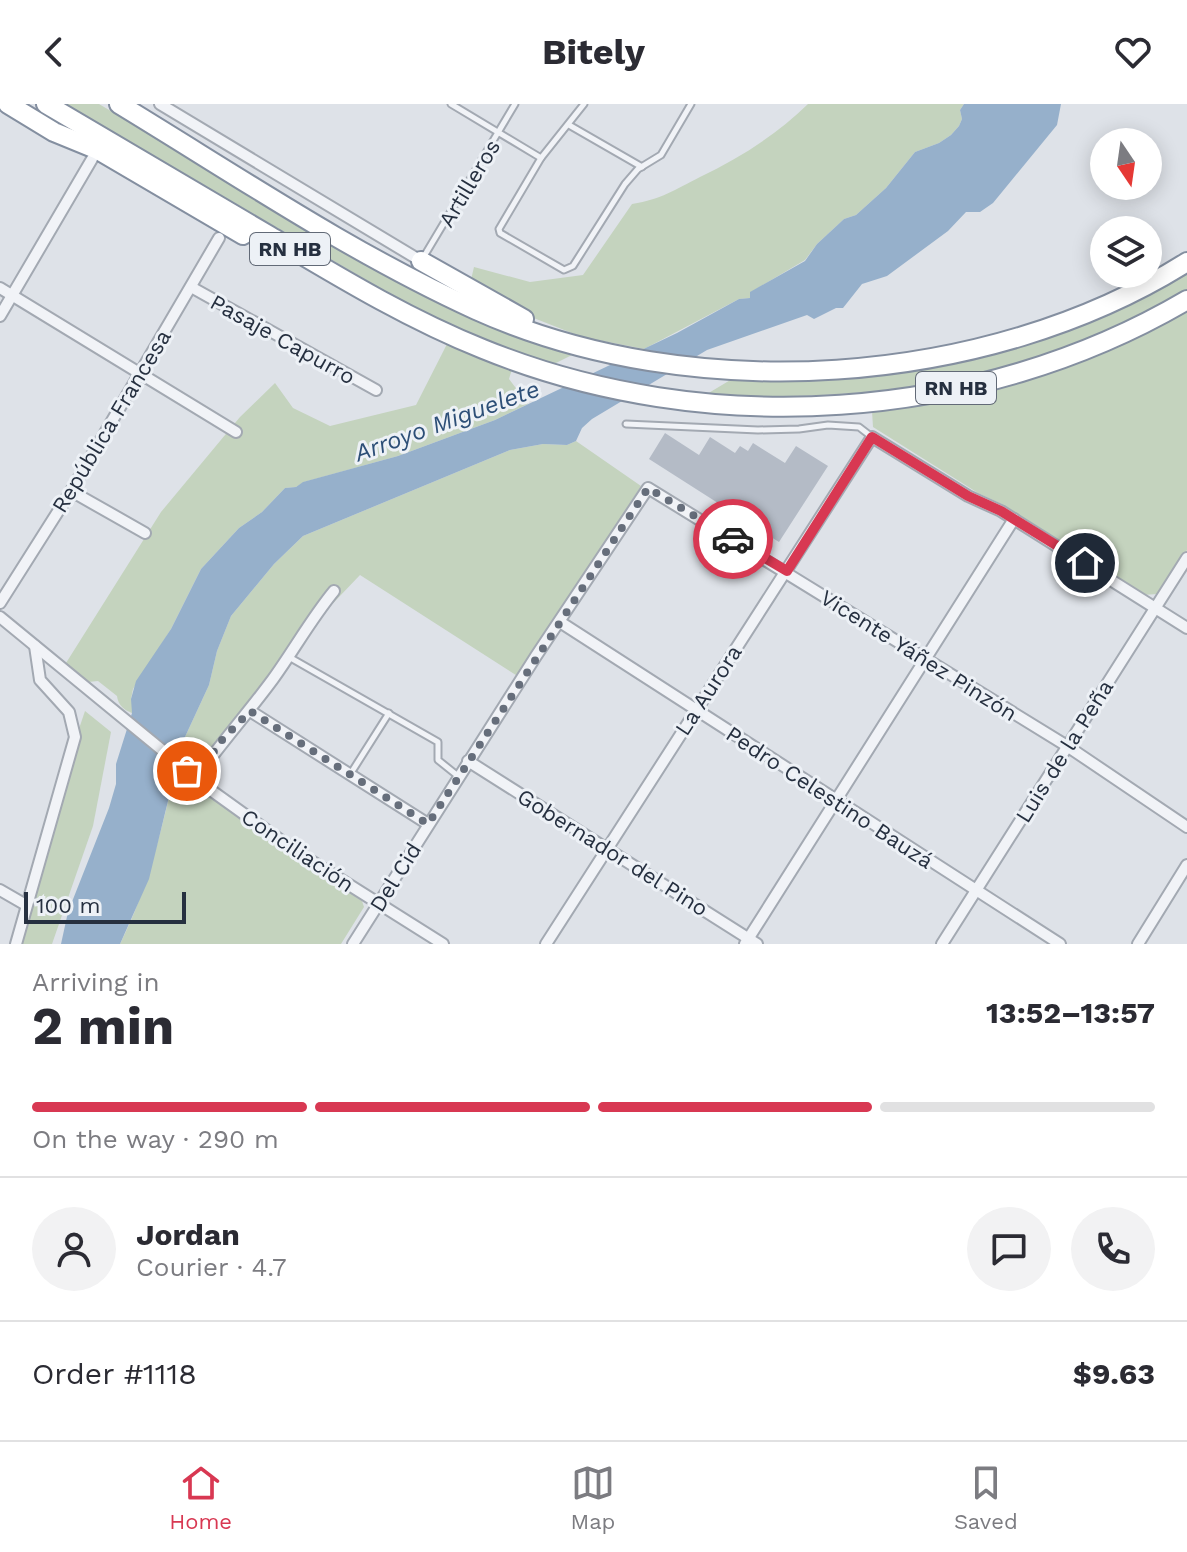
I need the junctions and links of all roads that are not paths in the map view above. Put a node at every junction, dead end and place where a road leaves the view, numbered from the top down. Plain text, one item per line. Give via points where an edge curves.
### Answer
1 (8, 104) edge
2 (46, 104) edge
3 (119, 104) edge
4 (160, 104) edge
5 (451, 104) edge
6 (515, 104) edge
7 (584, 104) edge
8 (691, 104) edge
9 (569, 125) junction
10 (499, 132) junction
11 (541, 158) junction
12 (92, 159) dead end
13 (642, 167) junction
14 (219, 238) dead end
15 (421, 261) junction
16 (1187, 262) edge
17 (335, 276) junction
18 (191, 287) junction
19 (0, 288) edge
20 (13, 295) junction
21 (1187, 300) edge
22 (0, 316) edge
23 (550, 336) junction
24 (140, 371) junction
25 (376, 390) dead end
26 (626, 424) dead end
27 (236, 432) dead end
28 (872, 437) junction
29 (648, 488) joint
30 (71, 491) junction
31 (1014, 519) junction
32 (145, 533) dead end
33 (1187, 558) edge
34 (787, 571) junction
35 (334, 591) dead end
36 (0, 603) edge
37 (1156, 608) junction
38 (0, 617) edge
39 (560, 622) junction
40 (1187, 628) edge
41 (35, 646) junction
42 (289, 657) junction
43 (926, 660) junction
44 (694, 710) junction
45 (250, 711) junction
46 (389, 713) junction
47 (1067, 746) junction
48 (468, 761) junction
49 (350, 774) junction
50 (191, 775) junction
51 (459, 776) junction
52 (836, 801) junction
53 (428, 824) junction
54 (1187, 827) edge
55 (606, 847) junction
56 (1187, 865) edge
57 (0, 890) edge
58 (976, 890) junction
59 (379, 903) junction
60 (26, 905) junction
61 (750, 942) edge
62 (16, 944) edge
63 (353, 944) edge
64 (443, 944) edge
65 (546, 944) edge
66 (942, 944) edge
67 (1060, 944) edge
68 (1138, 944) edge

1 - 17 highway via 264,247
2 - 17 highway, RN HB
3 - 23 highway, RN HB via 385,264 475,309
4 - 15 street
5 - 10 lane
6 - 10 lane, Artilleros
7 - 9 lane
8 - 13 lane via 661,155
9 - 11 lane
9 - 13 lane
10 - 11 lane
10 - 15 lane, Artilleros
11 - 13 lane via 499,229 564,270 573,266 625,184
12 - 20 street
14 - 18 street, República Francesa
15 - 23 highway
16 - 23 highway, RN HB via 1112,301 990,345 878,367 758,371 662,362
17 - 21 highway, RN HB via 448,334 545,371 709,404 799,407 892,399 1006,376 1092,346
18 - 24 street, República Francesa
18 - 25 street, Pasaje Capurro
19 - 20 street
20 - 22 street
20 - 24 street
24 - 27 street
24 - 30 street, República Francesa
26 - 28 lane via 758,430 828,425 859,427
28 - 31 street
28 - 34 street, La Aurora
29 - 34 street, Vicente Yáñez Pinzón
29 - 39 street, Del Cid
30 - 32 street
30 - 36 street, República Francesa
31 - 37 street
31 - 43 street
33 - 37 street, Luis de la Peña
34 - 43 street, Vicente Yáñez Pinzón
34 - 44 street, La Aurora
35 - 42 street
37 - 40 street
37 - 47 street, Luis de la Peña
38 - 41 street, Conciliación
39 - 44 street, Pedro Celestino Bauzá
39 - 48 street, Del Cid
41 - 50 street, Conciliación
41 - 60 street via 37,674 69,712 75,737
42 - 45 street
42 - 46 lane
43 - 47 street, Vicente Yáñez Pinzón
43 - 52 street
44 - 52 street, Pedro Celestino Bauzá
44 - 55 street, La Aurora
45 - 49 street
45 - 50 street
46 - 49 lane
46 - 51 lane via 438,742 438,760
47 - 54 street, Vicente Yáñez Pinzón
47 - 58 street, Luis de la Peña
48 - 51 street, Del Cid
48 - 55 street, Gobernador del Pino
49 - 53 street
50 - 59 street, Conciliación
51 - 53 street, Del Cid
52 - 58 street, Pedro Celestino Bauzá
52 - 61 street
53 - 59 street, Del Cid
55 - 61 street, Gobernador del Pino
55 - 65 street, La Aurora
56 - 68 street
57 - 60 street
58 - 66 street, Luis de la Peña
58 - 67 street, Pedro Celestino Bauzá
59 - 63 street, Del Cid
59 - 64 street, Conciliación
60 - 62 street

